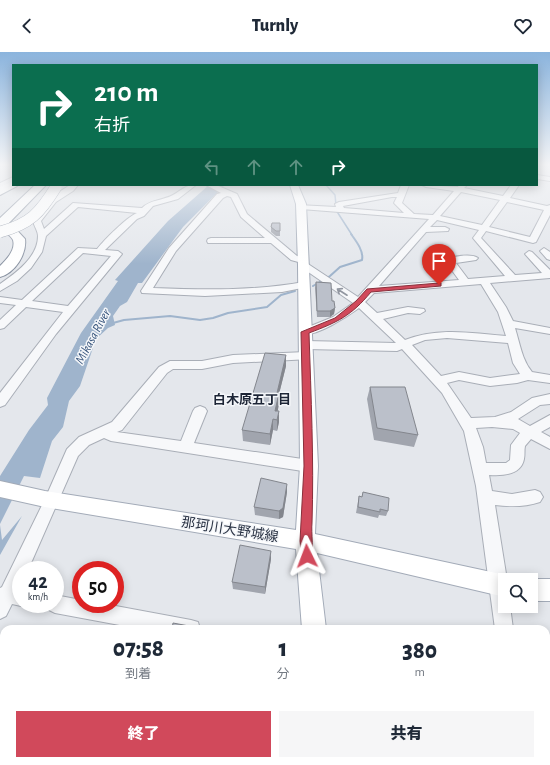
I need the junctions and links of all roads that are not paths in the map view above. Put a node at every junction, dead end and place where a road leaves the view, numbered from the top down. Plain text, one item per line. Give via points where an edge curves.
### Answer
1 (14, 198) edge
2 (28, 198) edge
3 (50, 198) edge
4 (56, 198) edge
5 (170, 198) edge
6 (218, 198) edge
7 (235, 198) edge
8 (298, 198) edge
9 (373, 198) edge
10 (399, 198) edge
11 (451, 198) edge
12 (505, 199) joint
13 (301, 207) junction
14 (550, 208) edge
15 (337, 209) junction
16 (0, 211) edge
17 (144, 211) junction
18 (412, 216) junction
19 (435, 217) junction
20 (2, 226) edge
21 (484, 228) junction
22 (445, 229) dead end
23 (424, 230) junction
24 (42, 235) junction
25 (272, 240) junction
26 (211, 241) dead end
27 (99, 252) junction
28 (529, 254) dead end
29 (473, 258) dead end
30 (0, 260) edge
31 (303, 263) junction
32 (0, 272) edge
33 (550, 275) edge
34 (512, 278) junction
35 (484, 281) junction
36 (466, 283) junction
37 (304, 285) junction
38 (0, 288) edge
39 (369, 290) junction
40 (0, 300) edge
41 (359, 303) junction
42 (24, 304) junction
43 (71, 310) junction
44 (420, 311) dead end
45 (375, 317) junction
46 (508, 324) junction
47 (0, 326) edge
48 (550, 331) edge
49 (511, 340) junction
50 (305, 344) junction
51 (403, 344) junction
52 (528, 376) junction
53 (550, 379) edge
54 (439, 381) junction
55 (6, 385) edge
56 (550, 399) edge
57 (0, 402) edge
58 (200, 411) dead end
59 (550, 420) edge
60 (492, 422) junction
61 (467, 423) junction
62 (107, 432) junction
63 (532, 432) junction
64 (550, 444) edge
65 (186, 447) junction
66 (309, 466) junction
67 (480, 468) junction
68 (0, 489) edge
69 (486, 497) junction
70 (535, 497) dead end
71 (48, 500) junction
72 (305, 541) junction
73 (500, 573) edge
74 (498, 584) edge
75 (538, 590) edge
76 (550, 590) edge
77 (9, 600) edge
78 (64, 606) edge
79 (503, 613) edge
80 (169, 625) edge
81 (314, 625) edge
82 (504, 625) edge

1 - 16 highway
2 - 20 highway
3 - 20 highway, bridge via 35,218 19,227
4 - 24 street via 37,221
5 - 17 street via 150,204
6 - 37 street via 177,244 146,291 205,294
7 - 25 street via 244,215
8 - 13 main road
9 - 15 street via 340,204
10 - 18 street via 398,203
11 - 19 street
12 - 14 street
12 - 21 street
13 - 15 street
13 - 31 main road
14 - 21 street via 533,240
15 - 18 street
17 - 24 street via 76,205
17 - 27 street via 134,217
18 - 19 street
19 - 21 street
19 - 23 street
20 - 30 highway via 10,242 6,254
20 - 32 highway via 18,239 19,249 13,260
21 - 34 street via 477,238
22 - 23 street
23 - 39 street
24 - 38 street via 40,245 26,268
25 - 26 street
25 - 31 street
27 - 42 street via 77,252
27 - 43 street via 118,254
28 - 33 street
29 - 36 street via 450,261
31 - 37 main road
41 -> 31 street
33 - 34 street
34 - 35 street
35 - 36 street
35 - 46 street via 505,314
36 - 39 street
37 - 50 main road
39 - 41 street
40 - 42 street
41 - 45 street
41 - 50 street
42 - 43 street
42 - 47 street
43 - 55 street
44 - 45 street via 408,310
45 - 51 street
46 - 48 street
46 - 49 street
49 - 51 street via 447,335 424,337
49 - 52 street via 520,364
50 - 51 street via 397,347
50 - 62 street via 202,365 170,365 163,370 117,426
50 - 66 main road
51 - 54 street
52 - 53 street
52 - 54 street via 496,382 459,376
54 - 61 street
55 - 57 street
56 - 60 street via 537,401 516,415
58 - 65 street
59 - 63 street
60 - 61 street
60 - 63 street via 516,424
61 - 67 street
62 - 65 street via 111,436
62 - 71 street via 84,441 76,448
63 - 64 street
63 - 67 street via 518,444 515,464 507,469
65 - 66 street
66 - 72 main road
67 - 69 street
68 - 71 main road, 那珂川大野城線
69 - 70 street via 512,500
69 - 73 street
71 - 72 main road, 那珂川大野城線
71 - 77 street
72 - 74 main road, 那珂川大野城線
72 - 81 main road
75 - 76 main road
78 - 80 street
79 - 82 street

